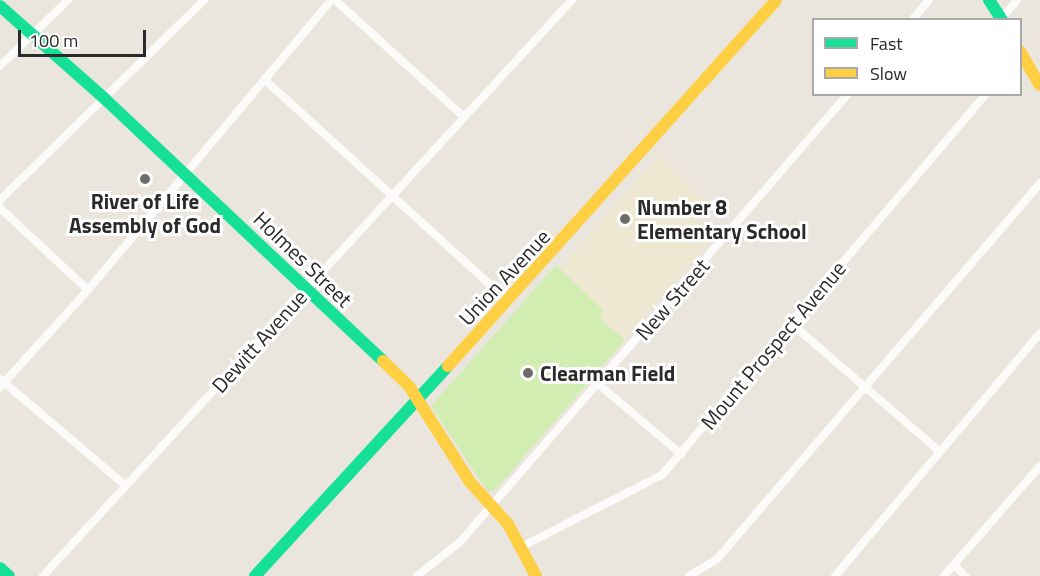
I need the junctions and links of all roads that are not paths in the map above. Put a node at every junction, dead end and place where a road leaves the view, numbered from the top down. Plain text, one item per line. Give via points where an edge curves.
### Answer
1 (68, 0) edge
2 (204, 0) edge
3 (333, 0) edge
4 (572, 0) edge
5 (776, 0) edge
6 (929, 0) edge
7 (989, 0) edge
8 (1017, 0) edge
9 (0, 6) edge
10 (914, 18) edge
11 (1001, 18) edge
12 (1003, 18) edge
13 (32, 34) junction
14 (1022, 55) edge
15 (0, 66) edge
16 (264, 78) junction
17 (1040, 85) edge
18 (846, 96) edge
19 (984, 96) edge
20 (105, 99) junction
21 (464, 117) junction
22 (185, 174) junction
23 (1040, 183) edge
24 (391, 197) junction
25 (0, 200) edge
26 (0, 208) edge
27 (306, 288) junction
28 (88, 290) junction
29 (508, 301) junction
30 (792, 324) junction
31 (1040, 333) edge
32 (1, 383) edge
33 (598, 384) junction
34 (866, 387) junction
35 (418, 400) junction
36 (939, 451) junction
37 (681, 454) junction
38 (1040, 466) edge
39 (126, 486) junction
40 (492, 505) junction
41 (521, 547) junction
42 (954, 564) junction
43 (0, 568) edge
44 (9, 576) edge
45 (43, 576) edge
46 (255, 576) edge
47 (417, 576) edge
48 (536, 576) edge
49 (689, 576) edge
50 (835, 576) edge
51 (944, 576) edge
52 (965, 576) edge

1 - 13 street
2 - 20 street
3 - 16 street
3 - 21 street
4 - 21 street, Dewitt Avenue
5 - 29 street, Union Avenue
6 - 10 street
7 - 11 street
8 - 12 street
9 - 13 street, Holmes Street
13 - 15 street
13 - 20 street, Holmes Street
14 - 17 street
16 - 22 street
16 - 24 street
18 - 33 street, New Street
19 - 30 street, Mount Prospect Avenue
20 - 22 street, Holmes Street
20 - 25 street
21 - 24 street, Dewitt Avenue
22 - 27 street, Holmes Street
22 - 28 street
23 - 34 street
24 - 27 street, Dewitt Avenue
24 - 29 street
26 - 28 street
27 - 35 street, Holmes Street via 409,386
27 - 39 street, Dewitt Avenue
28 - 32 street
29 - 35 street, Union Avenue
30 - 34 street
30 - 37 street, Mount Prospect Avenue
31 - 36 street
32 - 39 street
33 - 37 street
33 - 40 street, New Street
34 - 36 street
34 - 49 street via 717,559
35 - 40 street, Holmes Street via 470,482
35 - 46 street, Union Avenue
36 - 50 street
37 - 41 street, Mount Prospect Avenue via 653,482
38 - 42 street
39 - 45 street, Dewitt Avenue
40 - 41 street, Holmes Street
40 - 47 street, New Street via 460,542
41 - 48 street, Holmes Street
42 - 51 street
42 - 52 street
43 - 44 street

